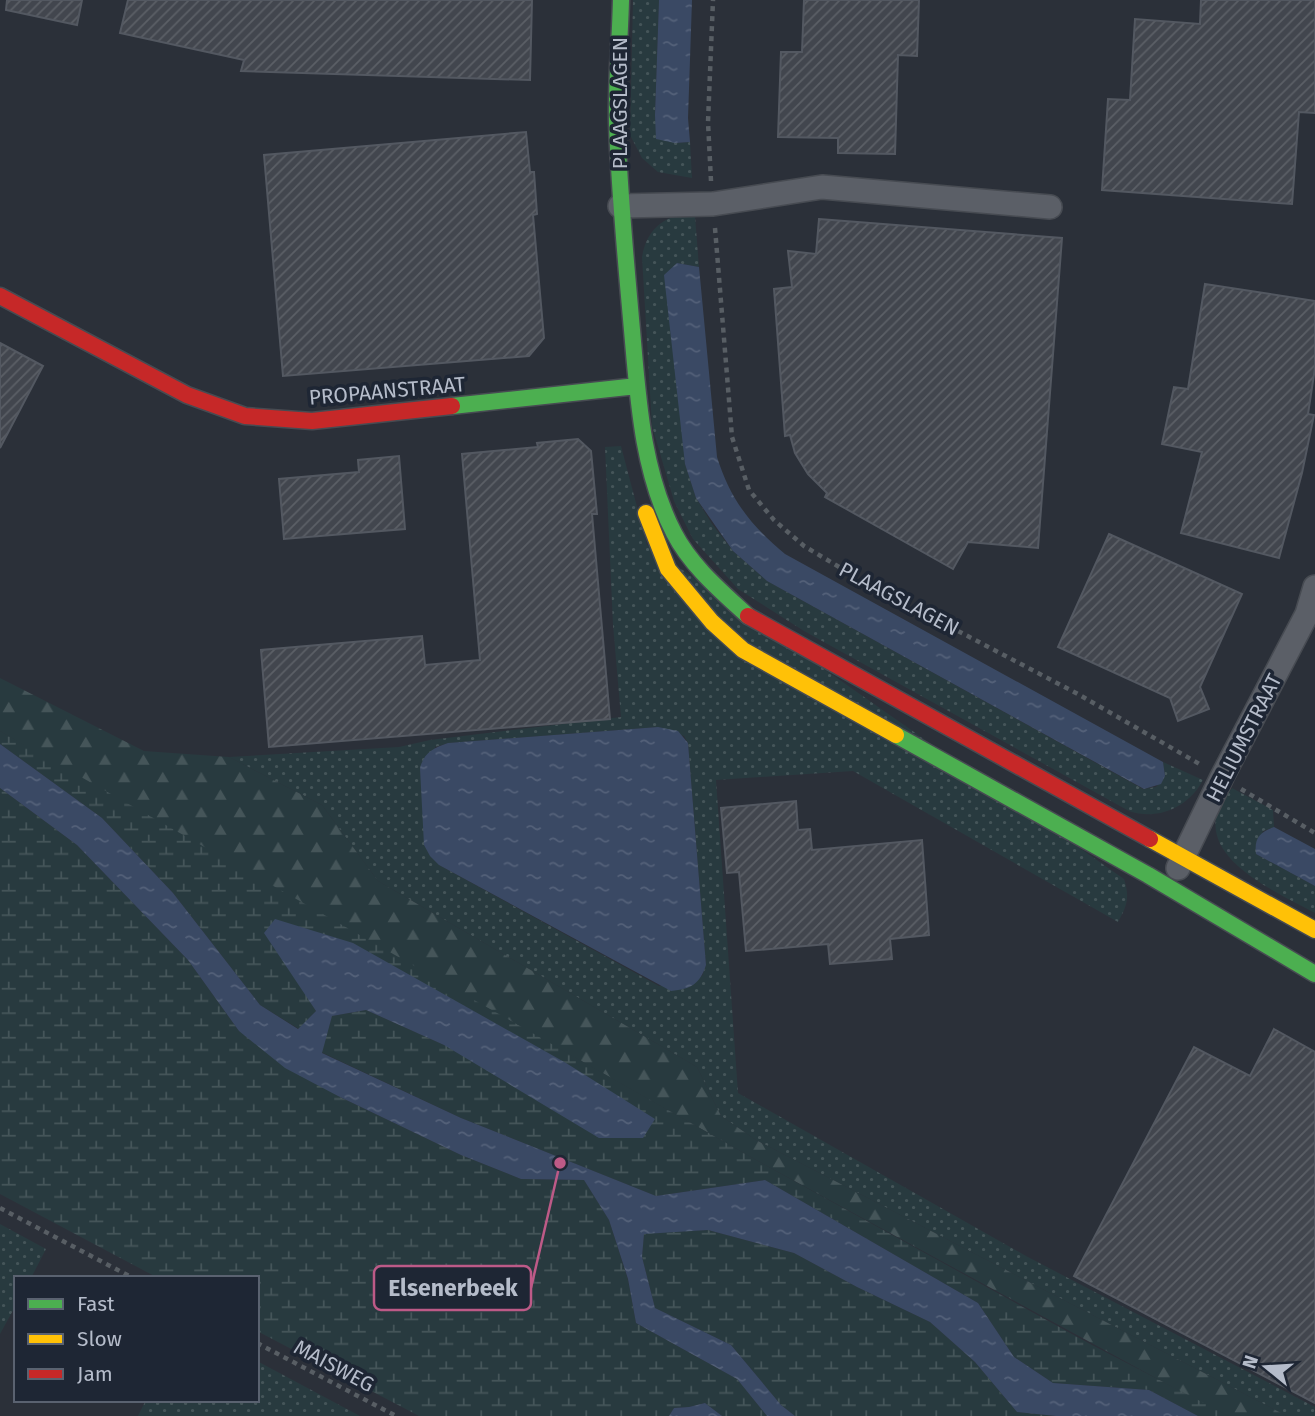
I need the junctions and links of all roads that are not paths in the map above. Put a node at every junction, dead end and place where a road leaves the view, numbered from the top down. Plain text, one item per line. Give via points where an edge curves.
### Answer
1 (621, 0) edge
2 (620, 206) junction
3 (1049, 207) dead end
4 (0, 296) edge
5 (637, 386) junction
6 (641, 428) junction
7 (1315, 587) edge
8 (1184, 857) junction
9 (1168, 887) junction
10 (1315, 930) edge
11 (1315, 974) edge

1 - 2 street, PLAAGSLAGEN
2 - 3 street via 713,204 822,187
2 - 5 street, PLAAGSLAGEN
4 - 5 street, PROPAANSTRAAT via 187,395 245,415 312,421
5 - 6 street, PLAAGSLAGEN
6 - 8 street, PLAAGSLAGEN via 654,487 673,532 710,582 748,616
6 - 9 street, PLAAGSLAGEN via 640,481 654,539 683,589 743,650
7 - 8 street, HELIUMSTRAAT via 1307,614
8 - 9 street, HELIUMSTRAAT
8 - 10 street, PLAAGSLAGEN
9 - 11 street, PLAAGSLAGEN

